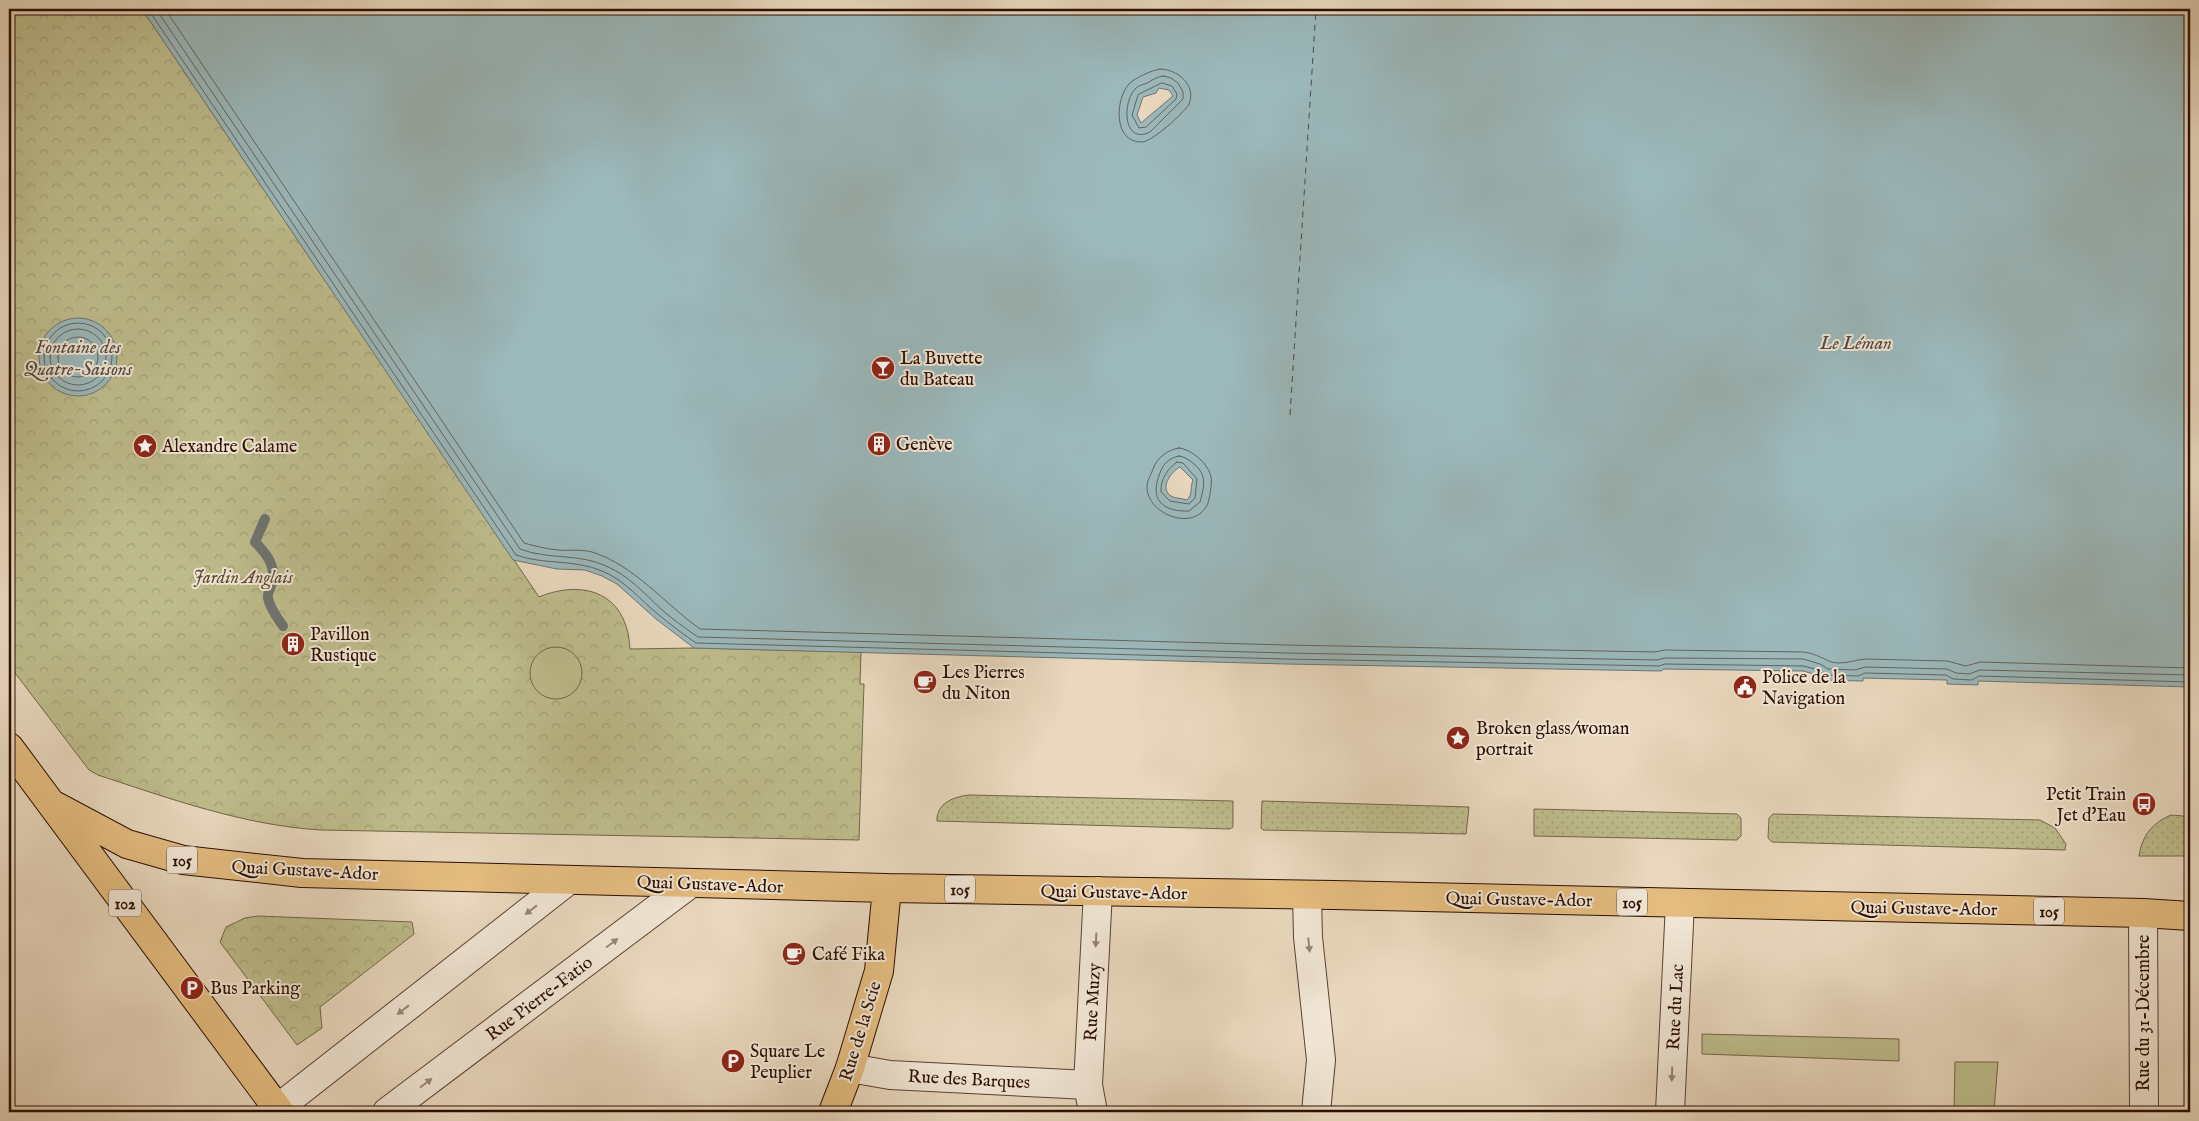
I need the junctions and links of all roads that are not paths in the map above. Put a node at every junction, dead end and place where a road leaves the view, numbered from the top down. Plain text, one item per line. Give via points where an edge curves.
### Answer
1 (9, 747) edge
2 (52, 804) junction
3 (570, 880) junction
4 (691, 883) junction
5 (887, 888) junction
6 (1098, 891) junction
7 (1307, 896) junction
8 (1680, 903) junction
9 (2143, 914) junction
10 (2190, 916) edge
11 (850, 1068) junction
12 (1088, 1085) junction
13 (276, 1111) edge
14 (387, 1112) edge
15 (833, 1112) edge
16 (1093, 1112) edge
17 (1316, 1112) edge
18 (1670, 1112) edge
19 (2144, 1112) edge

1 - 2 main road, 102
2 - 3 main road, Quai Gustave-Ador / 105 via 127,844 183,860 302,873
2 - 13 main road, 102
3 - 4 main road, Quai Gustave-Ador / 105
3 -> 13 street
4 - 5 main road, Quai Gustave-Ador / 105
14 -> 4 street, Rue Pierre-Fatio
5 - 6 main road, Quai Gustave-Ador / 105
5 - 11 main road, Rue de la Scie via 879,971
6 - 7 main road, Quai Gustave-Ador / 105
6 -> 12 street, Rue Muzy
7 - 8 main road, Quai Gustave-Ador / 105
7 -> 17 street via 1321,1060
8 - 9 main road, Quai Gustave-Ador / 105
8 -> 18 street, Rue du Lac
9 - 10 main road, Quai Gustave-Ador / 105
9 - 19 street, Rue du 31-Décembre
11 - 12 street, Rue des Barques via 890,1075
11 - 15 main road, Rue de la Scie
12 - 16 street, Rue Muzy

